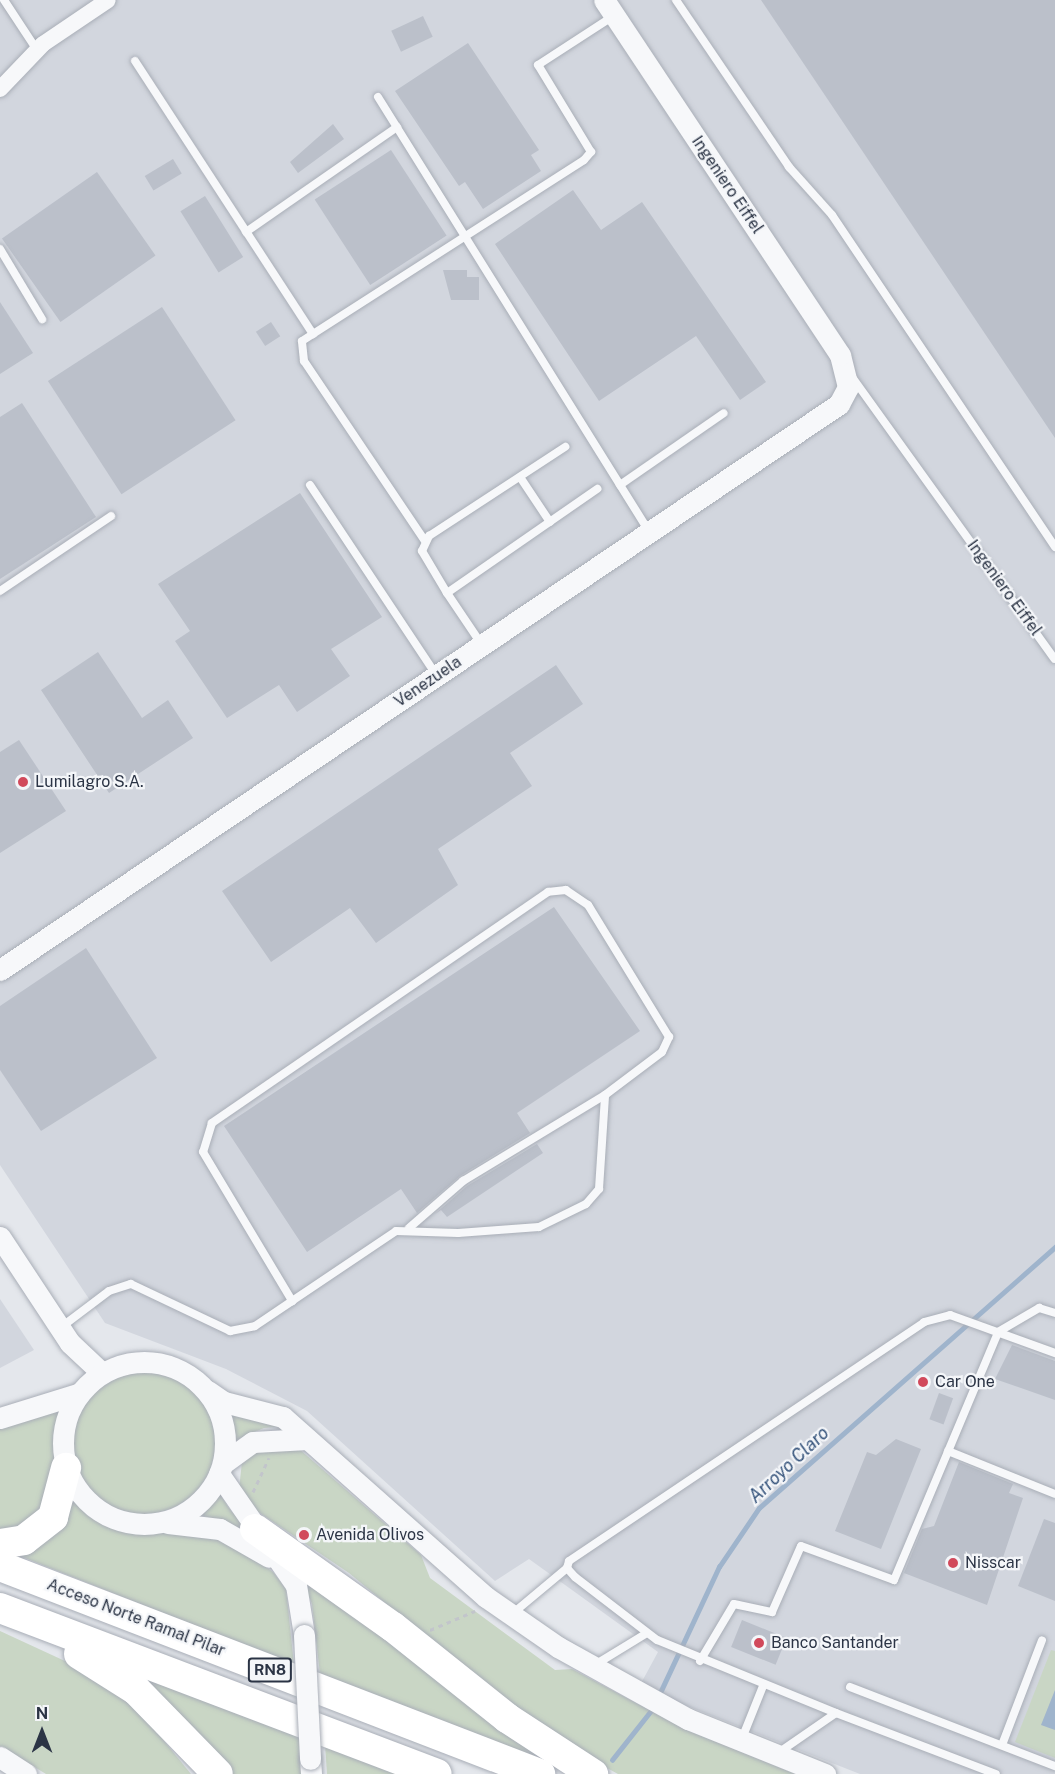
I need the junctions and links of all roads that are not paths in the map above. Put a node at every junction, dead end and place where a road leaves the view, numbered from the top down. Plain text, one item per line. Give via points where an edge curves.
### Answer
1 (4, 0) edge
2 (108, 0) edge
3 (676, 0) edge
4 (610, 8) edge
5 (37, 50) junction
6 (135, 62) dead end
7 (0, 88) edge
8 (378, 98) dead end
9 (397, 127) junction
10 (246, 232) junction
11 (467, 236) junction
12 (0, 249) edge
13 (42, 319) dead end
14 (313, 334) junction
15 (848, 379) junction
16 (724, 413) dead end
17 (565, 447) dead end
18 (520, 477) junction
19 (620, 484) junction
20 (310, 485) dead end
21 (597, 489) dead end
22 (111, 516) dead end
23 (550, 522) junction
24 (650, 533) junction
25 (425, 541) junction
26 (1055, 547) edge
27 (0, 591) edge
28 (447, 593) junction
29 (482, 645) junction
30 (1055, 659) edge
31 (436, 676) junction
32 (0, 970) edge
33 (605, 1095) junction
34 (409, 1228) junction
35 (0, 1237) edge
36 (292, 1301) junction
37 (1055, 1313) edge
38 (60, 1328) junction
39 (996, 1331) junction
40 (1055, 1353) edge
41 (102, 1374) junction
42 (208, 1391) junction
43 (77, 1394) junction
44 (0, 1418) edge
45 (307, 1439) junction
46 (948, 1451) junction
47 (66, 1468) junction
48 (222, 1468) junction
49 (1055, 1494) edge
50 (159, 1523) junction
51 (255, 1529) junction
52 (0, 1544) edge
53 (282, 1565) junction
54 (0, 1566) edge
55 (567, 1568) junction
56 (0, 1608) edge
57 (0, 1612) edge
58 (511, 1615) junction
59 (647, 1634) junction
60 (1042, 1640) dead end
61 (700, 1661) junction
62 (591, 1667) junction
63 (763, 1686) junction
64 (850, 1687) dead end
65 (836, 1713) junction
66 (166, 1717) junction
67 (741, 1741) junction
68 (1002, 1745) junction
69 (775, 1755) junction
70 (0, 1757) edge
71 (185, 1758) dead end
72 (311, 1766) edge
73 (1055, 1766) edge
74 (26, 1774) edge
75 (218, 1774) edge
76 (436, 1774) edge
77 (540, 1774) edge
78 (593, 1774) edge
79 (825, 1774) edge
80 (996, 1774) edge

1 - 5 lane
2 - 5 street
3 - 26 lane via 789,168 832,215
4 - 11 lane via 538,65 591,152
4 - 15 street, Ingeniero Eiffel
5 - 7 street
6 - 10 lane
8 - 9 lane
9 - 10 lane
9 - 11 lane
10 - 14 lane
11 - 14 lane
11 - 19 lane
12 - 13 lane
14 - 25 lane via 302,341 304,361
15 - 24 street, Venezuela via 829,413
15 - 30 lane, Ingeniero Eiffel
16 - 19 lane
17 - 18 lane
18 - 23 lane
18 - 25 lane
19 - 24 lane
20 - 31 lane
21 - 23 lane
22 - 27 lane
23 - 28 lane
24 - 29 street, Venezuela
25 - 28 lane via 422,551
28 - 29 lane
29 - 31 street, Venezuela
31 - 32 street, Venezuela
33 - 34 lane via 463,1181
33 - 34 lane via 600,1189 567,1218 539,1227 458,1233
33 - 36 lane via 662,1052 667,1027 588,905 566,890 548,892 208,1130 203,1152
34 - 36 lane via 396,1231
35 - 38 street
36 - 38 lane via 255,1326 231,1330 124,1285
37 - 39 lane via 1039,1308
38 - 41 street
39 - 40 lane
39 - 46 lane
39 - 55 lane via 950,1315 924,1322 586,1545
41 - 42 street via 149,1362 185,1372
41 - 43 street
42 - 45 street via 224,1402 283,1417
42 - 48 street via 226,1429
43 - 44 street
43 - 47 street via 62,1438
45 - 48 street via 253,1442
45 - 58 street
46 - 49 lane
46 - 61 lane via 894,1580 801,1546 772,1612 734,1604
47 - 50 street via 81,1494 103,1513 130,1523
47 - 52 highway via 53,1517 24,1540
48 - 50 street via 195,1506
48 - 51 street
50 - 53 street via 194,1522 220,1529
51 - 53 street
51 - 78 highway via 364,1606 507,1718
53 - 72 street, bridge via 296,1585
54 - 77 highway, Acceso Norte Ramal Pilar / RN8
55 - 58 lane
55 - 59 lane
56 - 76 highway, RN8
57 - 66 highway via 112,1672
58 - 62 street
59 - 61 lane
59 - 62 lane
60 - 68 lane
61 - 63 lane
62 - 67 street via 688,1719
63 - 65 lane
63 - 67 lane
64 - 68 lane
65 - 69 lane
65 - 80 lane
66 - 71 lane
66 - 75 highway
67 - 69 street
68 - 73 lane
69 - 79 street
70 - 74 street

